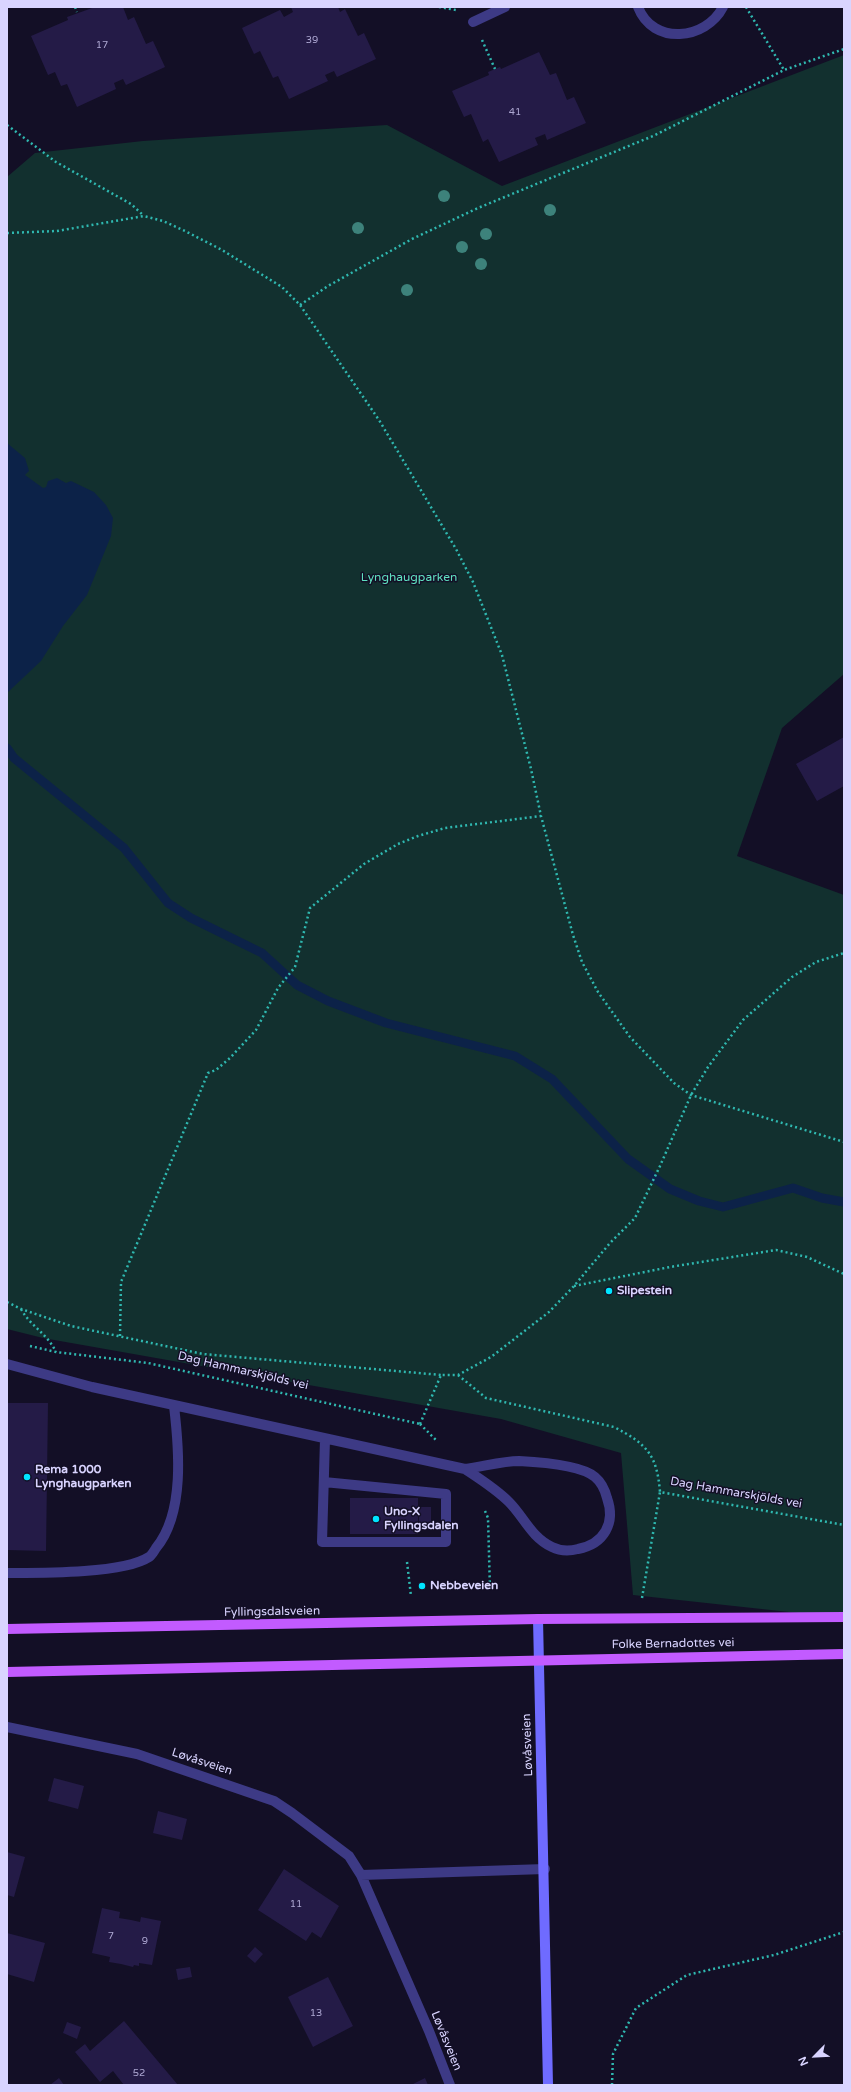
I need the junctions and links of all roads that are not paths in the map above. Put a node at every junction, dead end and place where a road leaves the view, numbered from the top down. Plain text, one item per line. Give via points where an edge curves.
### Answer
1 (505, 7) edge
2 (638, 7) edge
3 (723, 7) edge
4 (473, 22) dead end
5 (7, 1364) edge
6 (174, 1406) junction
7 (325, 1439) junction
8 (465, 1470) junction
9 (324, 1482) junction
10 (7, 1573) edge
11 (844, 1617) edge
12 (538, 1619) junction
13 (7, 1629) edge
14 (844, 1654) edge
15 (539, 1661) junction
16 (7, 1672) edge
17 (7, 1727) edge
18 (545, 1869) junction
19 (361, 1876) junction
20 (450, 2085) edge
21 (548, 2085) edge

1 - 4 street
2 - 3 street via 649,22 661,30 689,34 703,29 714,20
5 - 6 street
6 - 7 street
6 - 10 street via 178,1442 176,1496 165,1534 149,1557 118,1568
7 - 8 street
7 - 9 street
8 - 8 street via 490,1485 510,1502 538,1539 554,1548 570,1551 588,1547 601,1539 610,1523 611,1507 604,1489 595,1476 573,1467 518,1461
9 - 9 street via 322,1542 446,1542 446,1494
11 - 12 main road, Folke Bernadottes vei
12 - 13 main road, Fyllingsdalsveien
12 - 15 main road, Løvåsveien
14 - 15 main road, Folke Bernadottes vei
15 - 16 main road, Folke Bernadottes vei
15 - 18 main road, Løvåsveien
17 - 19 street, Løvåsveien via 138,1754 274,1801 349,1856
18 - 19 street
18 - 21 main road, Løvåsveien
19 - 20 street, Løvåsveien

